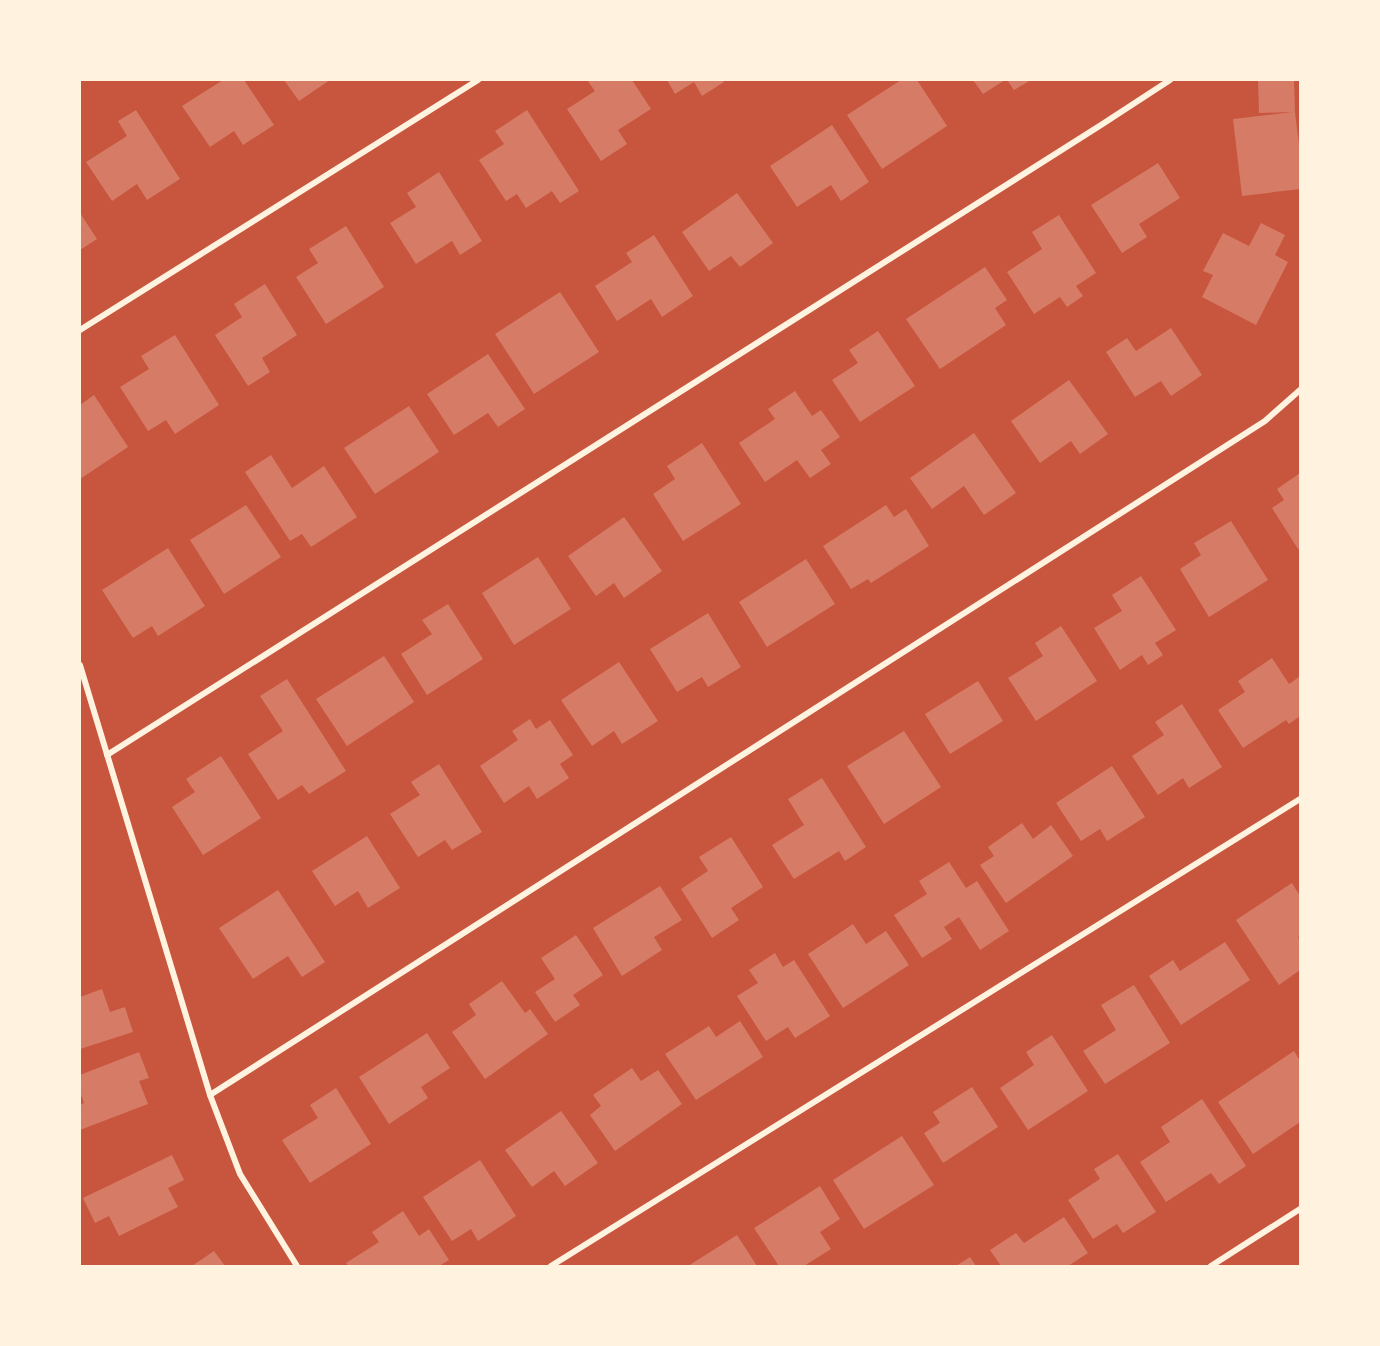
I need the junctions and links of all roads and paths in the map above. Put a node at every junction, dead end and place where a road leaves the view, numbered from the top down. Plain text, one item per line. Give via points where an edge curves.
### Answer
1 (478, 80) edge
2 (1170, 80) edge
3 (80, 330) edge
4 (1300, 390) edge
5 (80, 665) edge
6 (106, 755) junction
7 (1300, 799) edge
8 (210, 1095) junction
9 (1300, 1209) edge
10 (297, 1266) edge
11 (551, 1266) edge
12 (1211, 1266) edge

1 - 3 street
2 - 6 street
4 - 8 street via 1265,421
5 - 6 street
6 - 8 street
7 - 11 street
8 - 10 street via 240,1174
9 - 12 street

